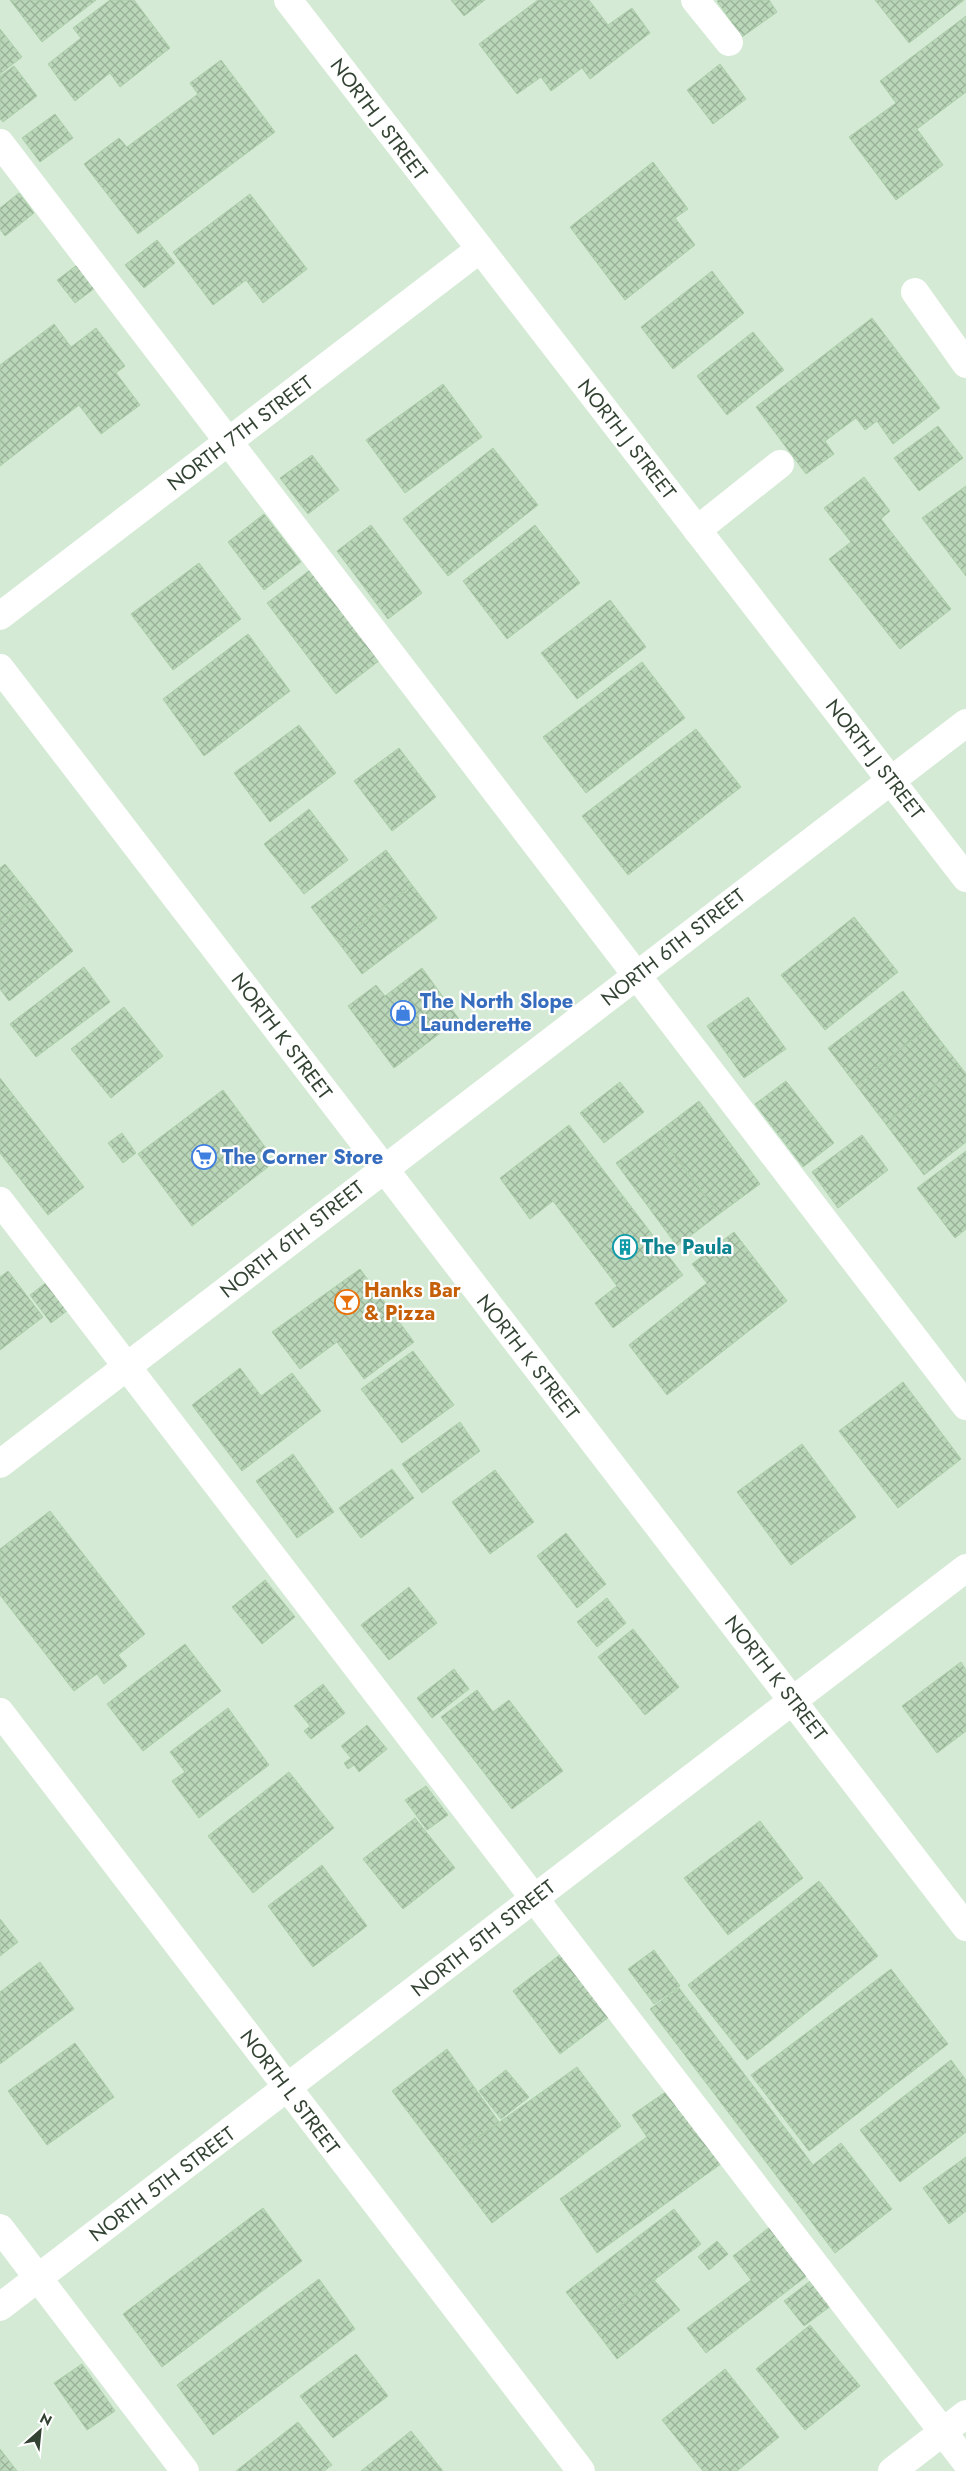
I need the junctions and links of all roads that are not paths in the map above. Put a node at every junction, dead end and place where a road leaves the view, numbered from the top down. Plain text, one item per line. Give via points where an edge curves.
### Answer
1 (288, 0) edge
2 (695, 0) edge
3 (729, 42) dead end
4 (0, 143) edge
5 (480, 249) junction
6 (915, 292) dead end
7 (966, 364) edge
8 (228, 442) junction
9 (780, 464) dead end
10 (698, 530) junction
11 (0, 616) edge
12 (0, 668) edge
13 (966, 723) edge
14 (891, 780) junction
15 (966, 878) edge
16 (636, 975) junction
17 (383, 1169) junction
18 (0, 1200) edge
19 (127, 1366) junction
20 (966, 1406) edge
21 (0, 1464) edge
22 (966, 1568) edge
23 (793, 1700) junction
24 (0, 1712) edge
25 (534, 1899) junction
26 (966, 1927) edge
27 (287, 2088) junction
28 (0, 2228) edge
29 (38, 2279) junction
30 (0, 2307) edge
31 (966, 2414) edge
32 (943, 2432) junction
33 (966, 2462) edge
34 (185, 2471) edge
35 (581, 2471) edge
36 (892, 2471) edge

1 - 5 street, NORTH J STREET
2 - 3 street
4 - 8 street
5 - 8 street, NORTH 7TH STREET
5 - 10 street, NORTH J STREET
6 - 7 street
8 - 11 street, NORTH 7TH STREET
8 - 16 street
9 - 10 street
10 - 14 street, NORTH J STREET
12 - 17 street, NORTH K STREET
13 - 14 street, NORTH 6TH STREET
14 - 15 street, NORTH J STREET
14 - 16 street, NORTH 6TH STREET
16 - 17 street, NORTH 6TH STREET
16 - 20 street
17 - 19 street, NORTH 6TH STREET
17 - 23 street, NORTH K STREET
18 - 19 street
19 - 21 street, NORTH 6TH STREET
19 - 25 street
22 - 23 street, NORTH 5TH STREET
23 - 25 street, NORTH 5TH STREET
23 - 26 street, NORTH K STREET
24 - 27 street, NORTH L STREET
25 - 27 street, NORTH 5TH STREET
25 - 32 street
27 - 29 street, NORTH 5TH STREET
27 - 35 street, NORTH L STREET
28 - 29 street
29 - 30 street, NORTH 5TH STREET
29 - 34 street
31 - 32 street
32 - 33 street
32 - 36 street

